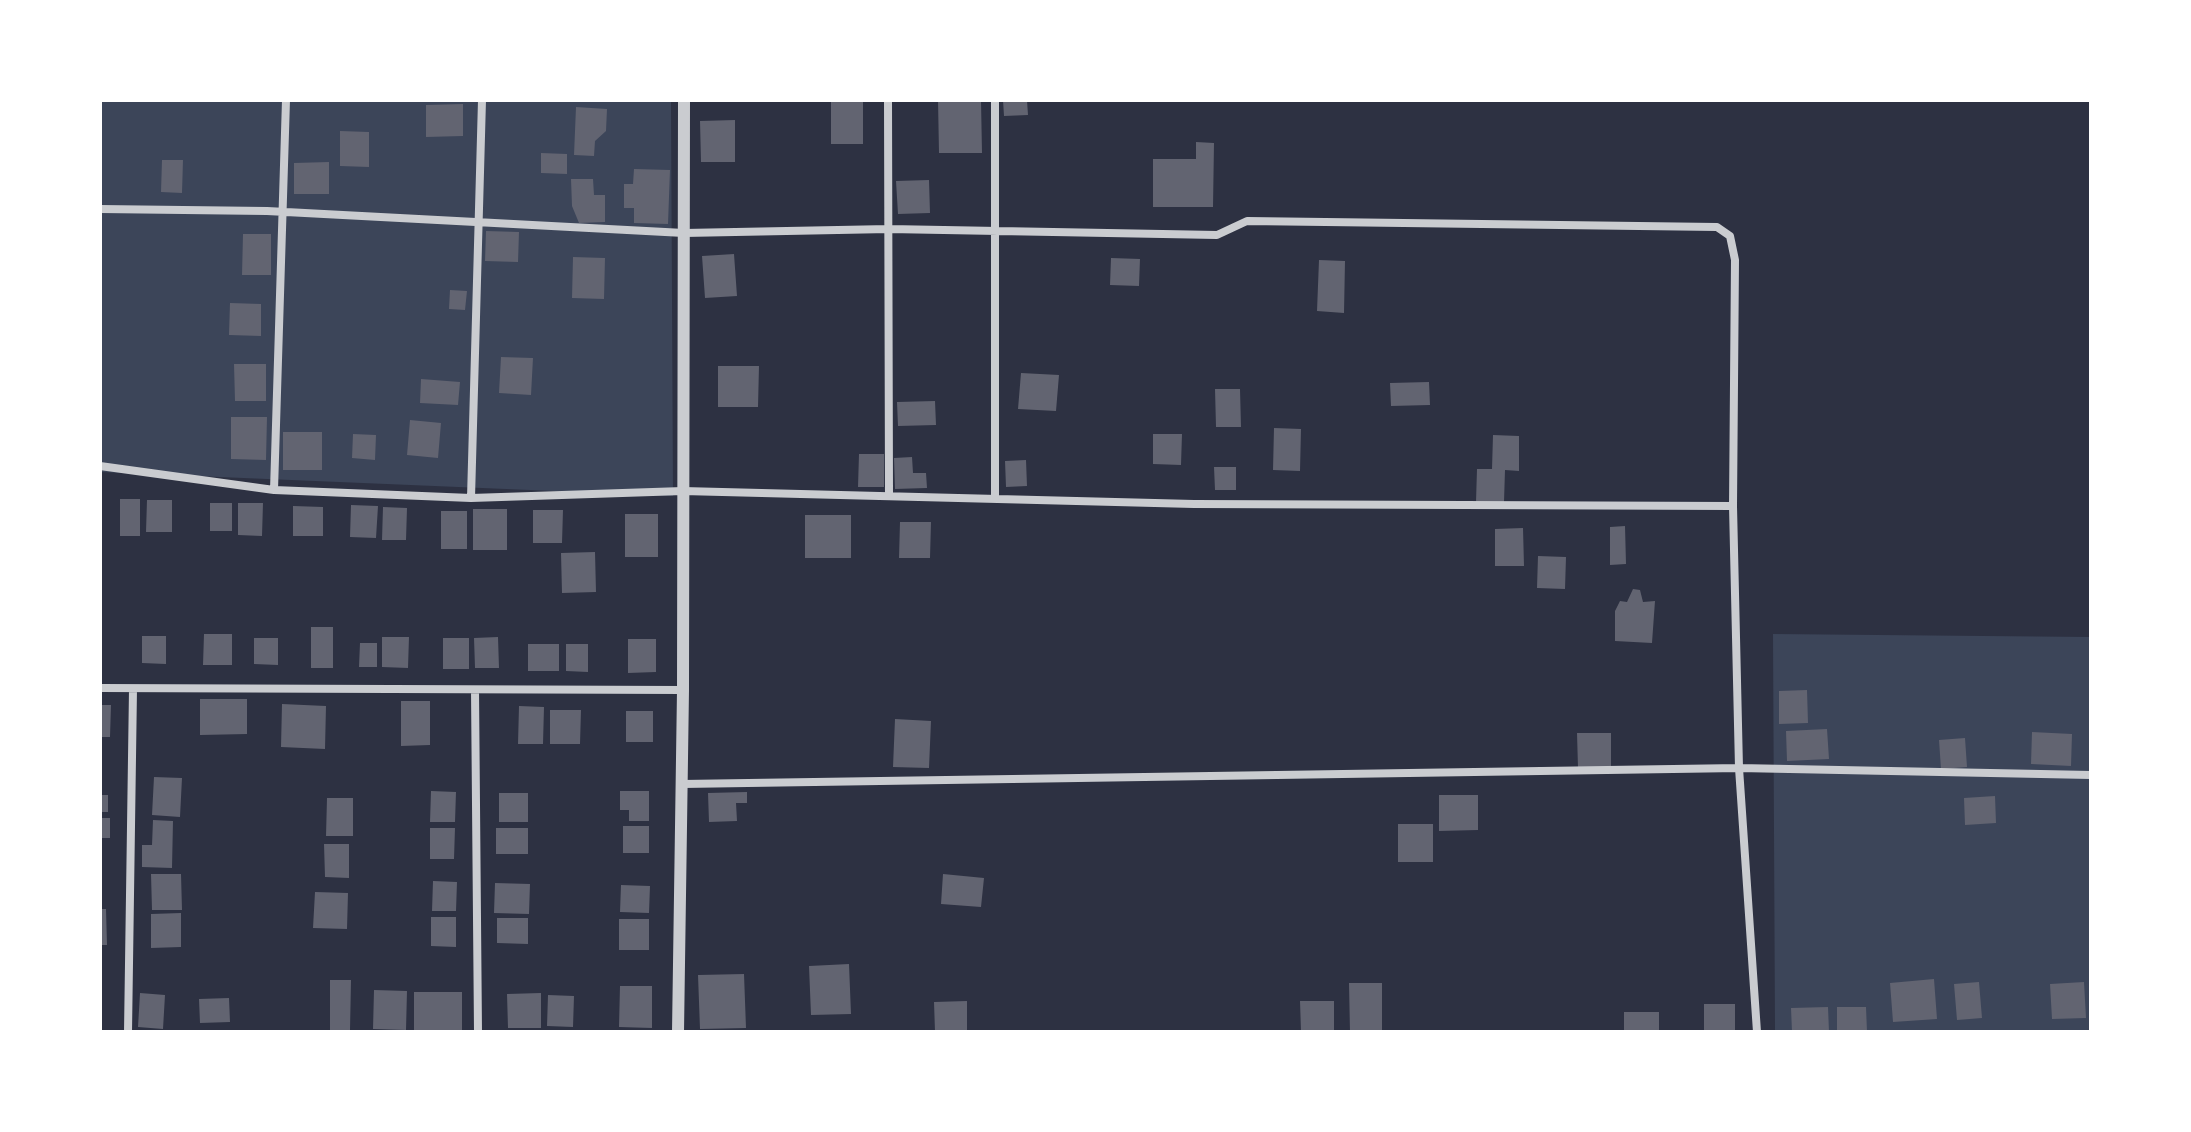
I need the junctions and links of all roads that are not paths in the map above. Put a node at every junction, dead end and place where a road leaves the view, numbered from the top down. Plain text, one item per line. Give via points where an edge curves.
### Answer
1 (286, 100) edge
2 (482, 100) edge
3 (684, 100) edge
4 (888, 100) edge
5 (995, 100) edge
6 (100, 209) edge
7 (282, 212) junction
8 (478, 222) junction
9 (889, 229) junction
10 (995, 231) junction
11 (684, 233) junction
12 (100, 466) edge
13 (274, 490) junction
14 (683, 491) junction
15 (889, 496) junction
16 (471, 498) junction
17 (995, 499) junction
18 (1733, 506) junction
19 (100, 688) edge
20 (133, 689) junction
21 (475, 690) junction
22 (683, 690) junction
23 (1739, 768) junction
24 (2091, 775) edge
25 (682, 784) junction
26 (128, 1032) edge
27 (478, 1032) edge
28 (678, 1032) edge
29 (1757, 1032) edge

1 - 7 street
2 - 8 street
3 - 11 street
4 - 9 street
5 - 10 street
6 - 7 street
7 - 8 street
7 - 13 street
8 - 11 street
8 - 16 street
9 - 10 street
9 - 11 street
9 - 15 street
10 - 17 street
10 - 18 street via 1217,235 1247,221 1717,227 1730,236 1735,260
11 - 14 street
12 - 13 street
13 - 16 street
14 - 15 street
14 - 16 street
14 - 22 street
15 - 17 street
17 - 18 street
18 - 23 street
19 - 20 street
20 - 21 street
20 - 26 street
21 - 22 street
21 - 27 street
22 - 25 street
23 - 24 street
23 - 25 street
23 - 29 street
25 - 28 street

